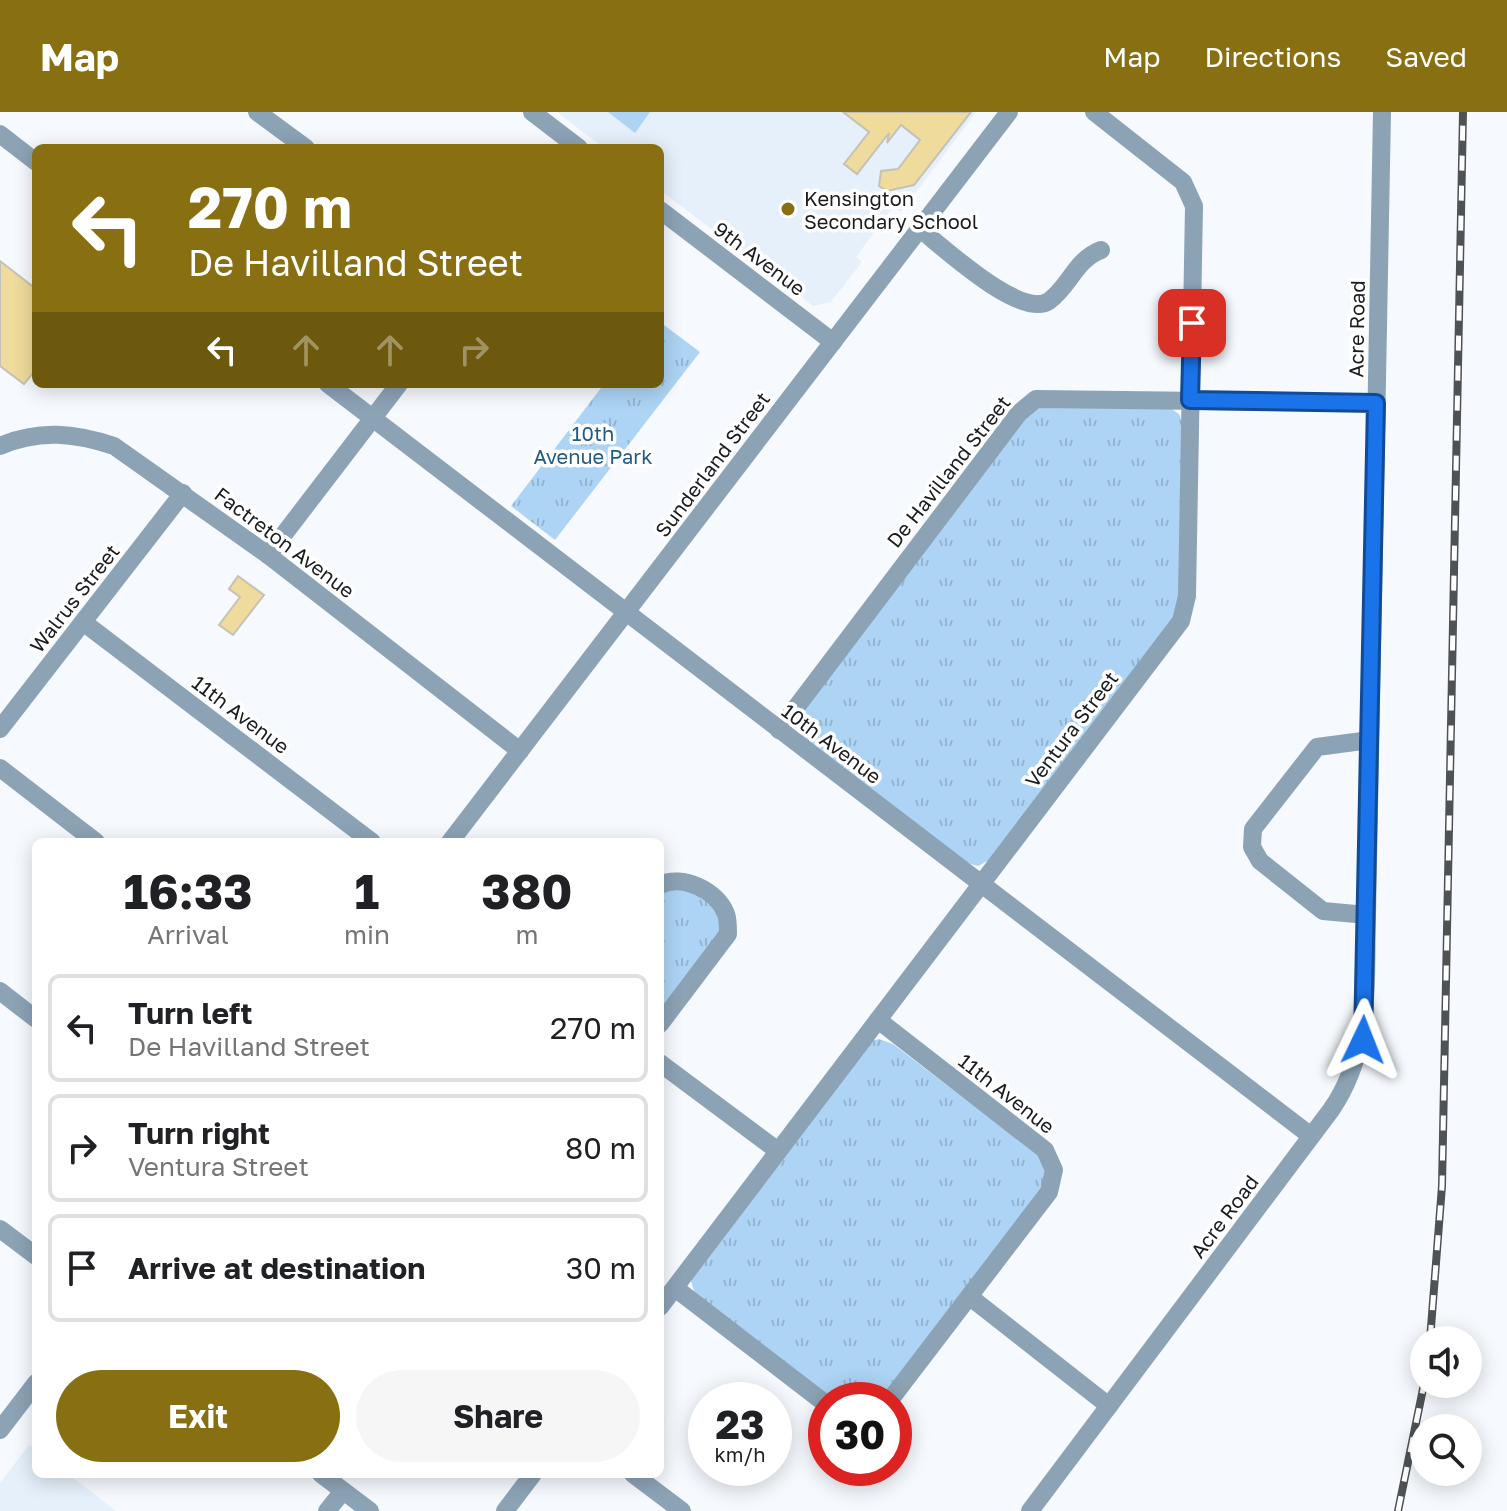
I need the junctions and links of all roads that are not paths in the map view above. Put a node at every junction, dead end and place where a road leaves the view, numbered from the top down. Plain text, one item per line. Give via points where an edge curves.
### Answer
1 (532, 112) edge
2 (1009, 112) edge
3 (1094, 112) edge
4 (1382, 112) edge
5 (264, 114) edge
6 (0, 134) edge
7 (301, 144) edge
8 (574, 144) edge
9 (32, 159) edge
10 (664, 213) edge
11 (920, 229) junction
12 (1101, 250) dead end
13 (833, 342) junction
14 (333, 388) edge
15 (396, 388) edge
16 (1190, 400) junction
17 (1376, 403) junction
18 (373, 418) junction
19 (0, 446) edge
20 (183, 493) junction
21 (268, 555) junction
22 (626, 612) junction
23 (83, 622) junction
24 (0, 729) edge
25 (779, 730) junction
26 (1370, 740) junction
27 (520, 751) junction
28 (0, 768) edge
29 (91, 838) edge
30 (367, 838) edge
31 (453, 838) edge
32 (664, 884) edge
33 (981, 884) junction
34 (1367, 915) junction
35 (0, 991) edge
36 (32, 1016) edge
37 (664, 1019) edge
38 (878, 1020) junction
39 (664, 1066) edge
40 (1311, 1136) junction
41 (778, 1151) junction
42 (0, 1229) edge
43 (32, 1253) edge
44 (675, 1288) junction
45 (970, 1297) junction
46 (664, 1302) edge
47 (904, 1382) edge
48 (32, 1388) edge
49 (808, 1390) edge
50 (1109, 1406) junction
51 (0, 1430) edge
52 (326, 1478) edge
53 (530, 1478) edge
54 (638, 1478) edge
55 (343, 1491) junction
56 (327, 1511) edge
57 (370, 1511) edge
58 (505, 1511) edge
59 (682, 1511) edge
60 (1030, 1511) edge

1 - 8 street
2 - 11 street, Sunderland Street
3 - 16 street, Ventura Street via 1183,182 1192,197
4 - 17 street, Acre Road
5 - 7 street
6 - 9 street
10 - 13 street, 9th Avenue
11 - 12 street via 1009,297 1029,305 1050,300 1086,256
11 - 13 street, Sunderland Street
13 - 22 street, Sunderland Street
14 - 18 street, 10th Avenue
15 - 18 street
16 - 17 street, De Havilland Street
16 - 25 street, De Havilland Street via 1047,397 1027,404
16 - 33 street, Ventura Street via 1184,613
17 - 26 street, Acre Road
18 - 21 street
18 - 22 street, 10th Avenue
19 - 20 street, Factreton Avenue via 42,434 88,437 114,446
20 - 21 street, Factreton Avenue
20 - 23 street, Walrus Street
21 - 27 street, Factreton Avenue
22 - 25 street, 10th Avenue
22 - 27 street, Sunderland Street
23 - 24 street, Walrus Street
23 - 30 street, 11th Avenue
25 - 33 street, 10th Avenue
26 - 34 street, Acre Road
26 - 34 street via 1317,747 1253,829 1252,847 1260,861 1323,911
27 - 31 street, Sunderland Street
28 - 29 street
32 - 37 street via 679,880 705,892 726,914 728,934
33 - 38 street, Ventura Street
33 - 40 street, 10th Avenue
34 - 40 street, Acre Road via 1364,1033 1358,1061
35 - 36 street
38 - 41 street, Ventura Street
38 - 45 street, 11th Avenue via 1045,1150 1052,1162 1055,1176 1049,1192
39 - 41 street
40 - 50 street, Acre Road
41 - 44 street, Ventura Street
42 - 43 street
44 - 46 street, Ventura Street
44 - 49 street
45 - 47 street, 11th Avenue
45 - 50 street
48 - 51 street
50 - 60 street, Acre Road
52 - 55 street
53 - 58 street
54 - 59 street
55 - 56 street
55 - 57 street

